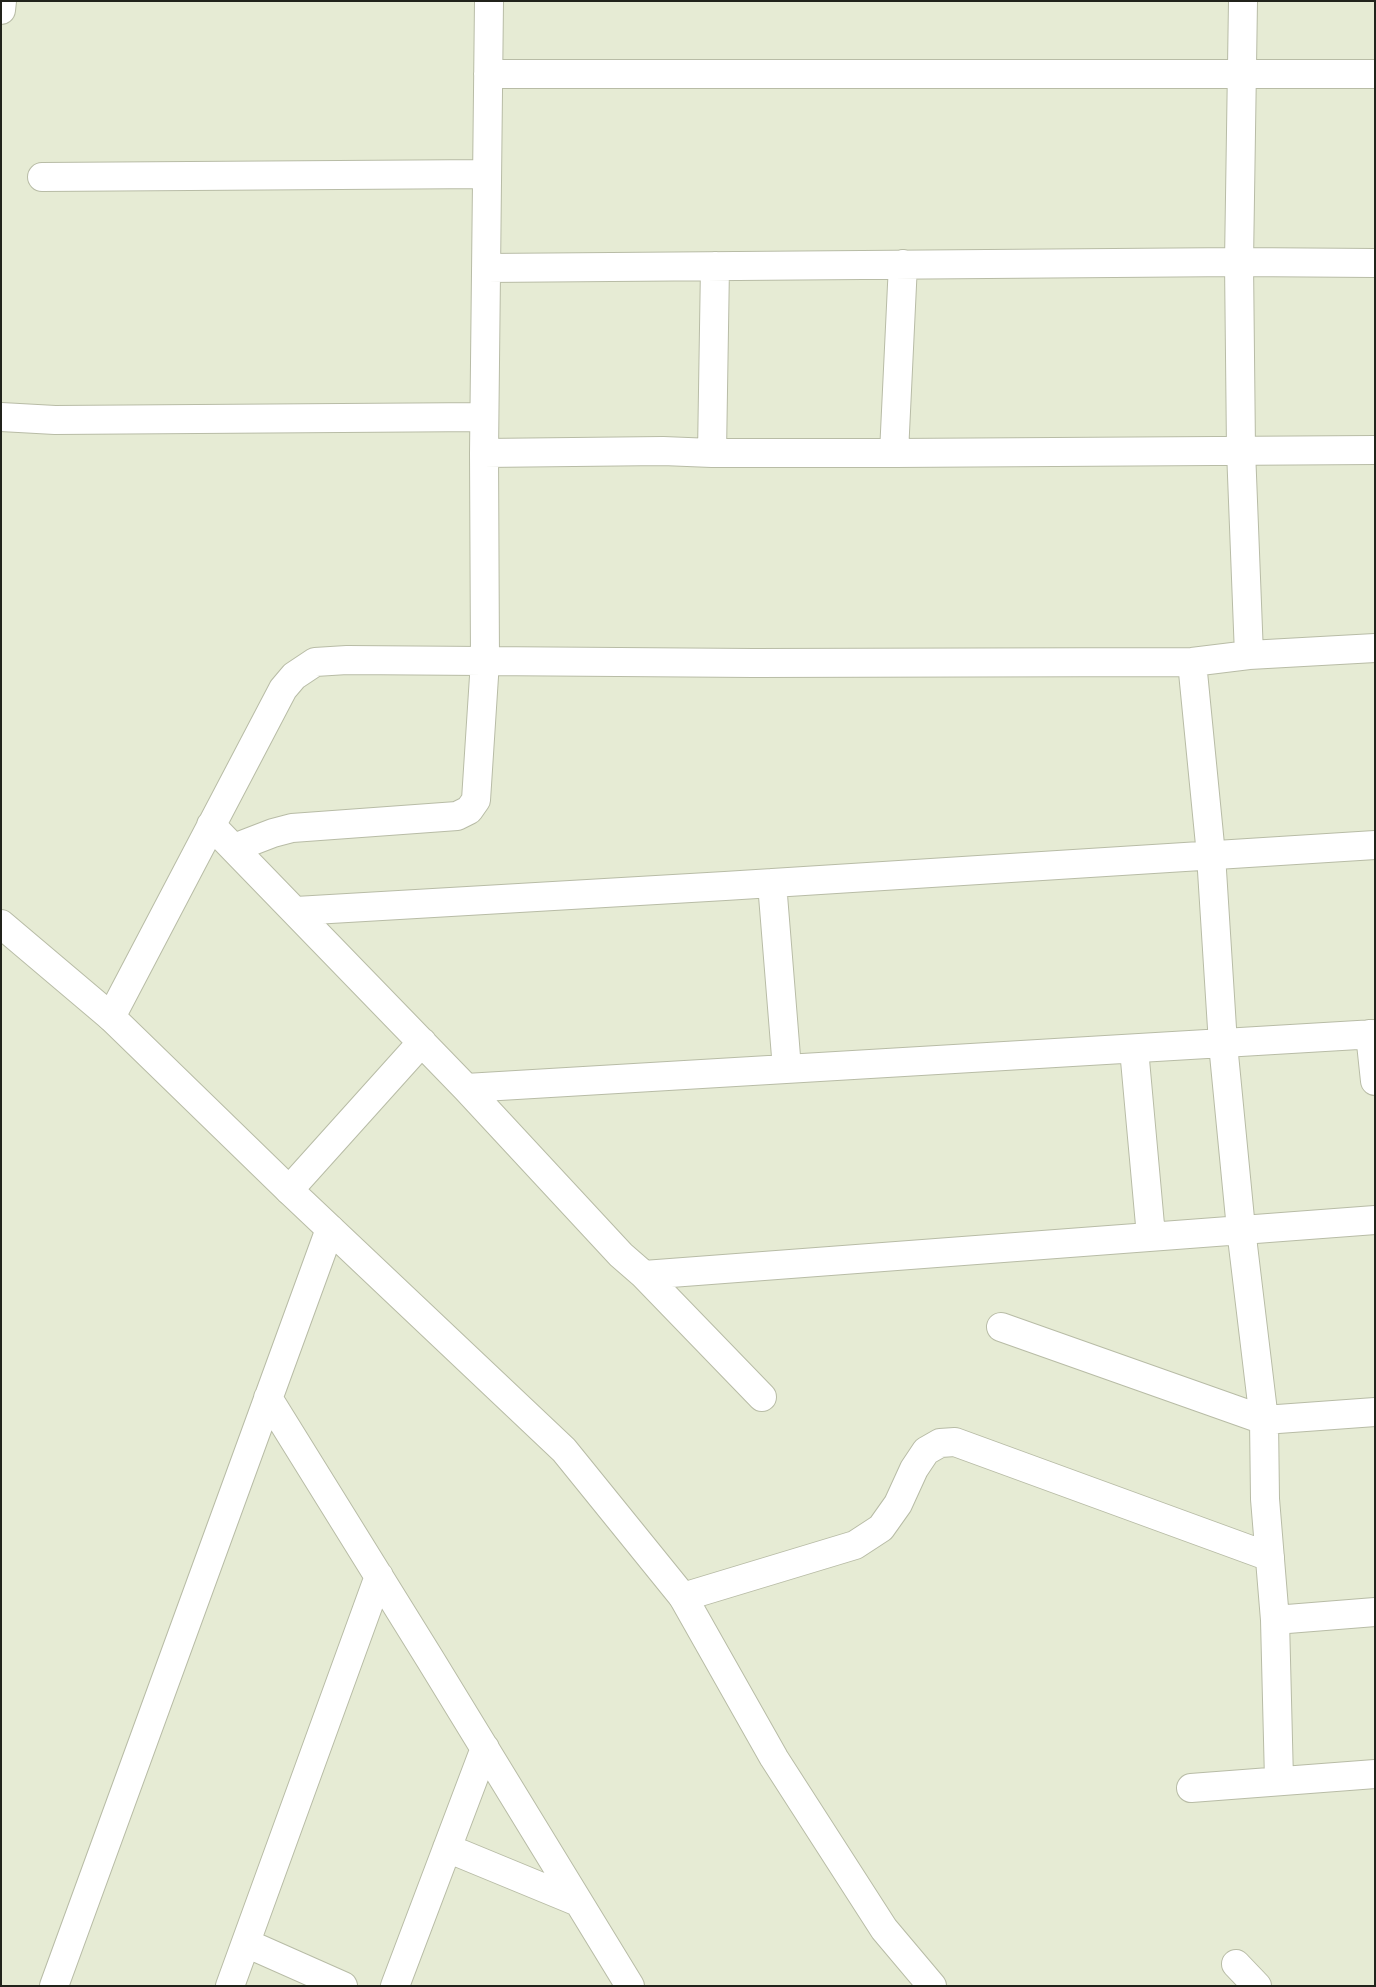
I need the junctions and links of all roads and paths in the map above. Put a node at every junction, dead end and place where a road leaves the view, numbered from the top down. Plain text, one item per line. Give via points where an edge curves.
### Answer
1 (2, 1) edge
2 (489, 1) edge
3 (1242, 1) edge
4 (1, 10) edge
5 (488, 74) junction
6 (1375, 74) edge
7 (1242, 75) junction
8 (487, 174) junction
9 (42, 177) dead end
10 (1239, 262) junction
11 (1375, 263) edge
12 (903, 264) junction
13 (715, 266) junction
14 (486, 268) junction
15 (1, 417) edge
16 (484, 417) junction
17 (1242, 450) junction
18 (1375, 450) edge
19 (484, 453) junction
20 (712, 453) junction
21 (894, 453) junction
22 (1375, 648) edge
23 (1249, 655) junction
24 (485, 661) junction
25 (1192, 662) junction
26 (211, 825) junction
27 (1375, 845) edge
28 (234, 848) junction
29 (1211, 855) junction
30 (772, 883) junction
31 (296, 911) junction
32 (1, 924) edge
33 (111, 1016) junction
34 (1373, 1034) edge
35 (422, 1042) junction
36 (1222, 1044) junction
37 (1134, 1049) junction
38 (787, 1069) junction
39 (1375, 1081) edge
40 (466, 1088) junction
41 (289, 1190) junction
42 (1375, 1220) edge
43 (330, 1228) junction
44 (1242, 1229) junction
45 (1151, 1236) junction
46 (644, 1275) junction
47 (1001, 1326) dead end
48 (762, 1397) dead end
49 (268, 1398) junction
50 (1375, 1412) edge
51 (1264, 1420) junction
52 (1270, 1557) junction
53 (379, 1576) junction
54 (683, 1597) junction
55 (1375, 1612) edge
56 (1275, 1620) junction
57 (485, 1748) junction
58 (1375, 1774) edge
59 (1279, 1780) junction
60 (1191, 1788) dead end
61 (448, 1848) junction
62 (578, 1902) junction
63 (246, 1943) junction
64 (1236, 1964) dead end
65 (54, 1986) edge
66 (230, 1986) edge
67 (343, 1986) edge
68 (395, 1986) edge
69 (630, 1986) edge
70 (932, 1986) edge
71 (1257, 1986) edge

1 - 4 street
2 - 5 street
3 - 7 street
5 - 7 street
5 - 8 street
6 - 7 street
7 - 10 street
8 - 9 street
8 - 14 street
10 - 11 street
10 - 12 street
10 - 17 street
12 - 13 street
12 - 21 street
13 - 14 street
13 - 20 street
14 - 16 street
15 - 16 street via 65,420
16 - 19 street
17 - 18 street
17 - 21 street
17 - 23 street
19 - 20 street
19 - 24 street
20 - 21 street
22 - 23 street
23 - 25 street
24 - 25 street
24 - 26 street via 315,662 294,676 283,689
24 - 28 street via 476,800 469,810 457,816 292,828
25 - 29 street
26 - 28 street
26 - 33 street
27 - 29 street
28 - 31 street
29 - 30 street
29 - 36 street
30 - 31 street
30 - 38 street
31 - 35 street
32 - 33 street
33 - 41 street
34 - 36 street
34 - 39 street
35 - 40 street
35 - 41 street
36 - 37 street
36 - 44 street
37 - 38 street
37 - 45 street
38 - 40 street
40 - 46 street via 621,1255
41 - 43 street
42 - 44 street
43 - 49 street
43 - 54 street via 564,1450
44 - 45 street
44 - 51 street
45 - 46 street
46 - 48 street
47 - 51 street
49 - 53 street
49 - 65 street
50 - 51 street
51 - 52 street
52 - 54 street via 955,1442 940,1443 926,1451 898,1504 881,1528 855,1545
52 - 56 street
53 - 57 street
53 - 63 street
54 - 70 street via 774,1758 884,1929
55 - 56 street
56 - 59 street
57 - 61 street
57 - 62 street
58 - 59 street
59 - 60 street
61 - 62 street
61 - 68 street
62 - 69 street
63 - 66 street
63 - 67 street
64 - 71 street

